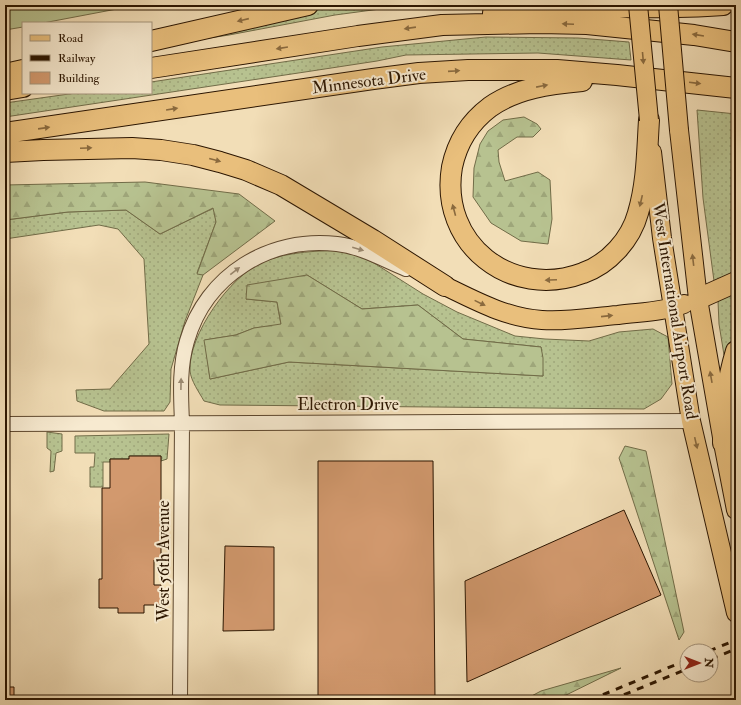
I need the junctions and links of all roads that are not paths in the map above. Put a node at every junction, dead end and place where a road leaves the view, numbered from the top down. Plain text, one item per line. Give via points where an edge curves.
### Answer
1 (308, 5) edge
2 (638, 5) edge
3 (668, 5) edge
4 (723, 5) edge
5 (442, 25) junction
6 (152, 41) edge
7 (736, 42) edge
8 (152, 68) edge
9 (22, 70) edge
10 (5, 74) edge
11 (637, 77) junction
12 (22, 87) edge
13 (736, 88) edge
14 (5, 90) edge
15 (649, 120) junction
16 (5, 133) edge
17 (5, 152) edge
18 (736, 282) edge
19 (445, 286) junction
20 (698, 299) junction
21 (672, 308) junction
22 (736, 351) edge
23 (691, 421) junction
24 (182, 423) junction
25 (5, 424) edge
26 (723, 443) junction
27 (736, 510) edge
28 (735, 610) edge
29 (180, 700) edge

1 -> 6 highway
2 -> 15 main road, West International Airport Road, bridge
20 -> 3 main road, West International Airport Road, bridge
4 - 5 highway via 517,9 477,15
7 -> 5 highway via 586,24
5 -> 8 highway
9 - 10 highway
11 -> 13 highway, Minnesota Drive
15 -> 11 highway via 644,190 638,214 629,234 617,250 588,272 552,281 515,276 481,256 460,228 451,193 454,160 466,132 490,107 524,90 543,86
16 -> 11 highway, Minnesota Drive via 419,73 557,70
12 - 14 highway
15 - 21 main road, West International Airport Road
17 -> 19 highway via 132,148 168,150 220,162 281,185
18 - 20 highway
19 -> 21 main road via 511,315 542,320 578,319
24 -> 19 street, West 56th Avenue via 182,368 194,322 214,290 245,264 262,255 279,248 298,245 337,244 368,252
20 - 21 main road
26 -> 20 main road, West International Airport Road
21 - 23 main road, West International Airport Road
22 - 26 highway via 723,418
23 - 24 street, Electron Drive
23 - 26 main road via 710,429
23 -> 28 main road, West International Airport Road
24 - 25 street, Electron Drive
24 - 29 street, West 56th Avenue
26 - 27 main road, West International Airport Road

